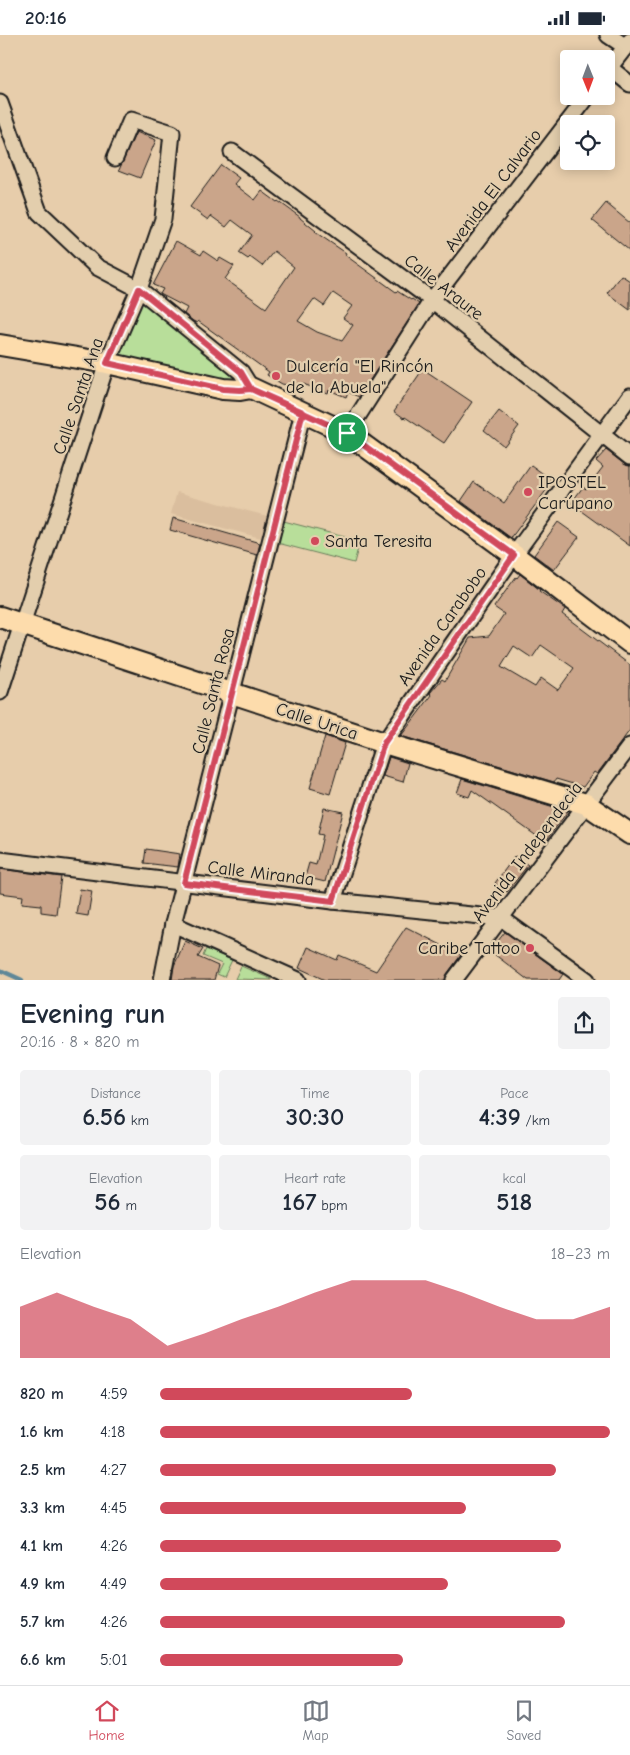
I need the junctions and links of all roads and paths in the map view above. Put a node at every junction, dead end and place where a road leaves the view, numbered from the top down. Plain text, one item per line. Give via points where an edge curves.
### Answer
1 (608, 35) edge
2 (628, 44) edge
3 (615, 61) edge
4 (615, 74) edge
5 (630, 83) edge
6 (0, 103) edge
7 (581, 105) edge
8 (232, 152) dead end
9 (115, 158) dead end
10 (139, 289) junction
11 (432, 300) junction
12 (0, 345) edge
13 (107, 363) junction
14 (251, 389) junction
15 (630, 396) edge
16 (303, 412) junction
17 (347, 433) junction
18 (602, 435) junction
19 (630, 457) edge
20 (514, 555) junction
21 (0, 617) edge
22 (22, 624) junction
23 (630, 643) edge
24 (0, 692) edge
25 (232, 693) junction
26 (384, 743) junction
27 (630, 746) edge
28 (586, 804) junction
29 (630, 834) edge
30 (0, 860) edge
31 (184, 883) junction
32 (333, 901) junction
33 (501, 918) junction
34 (173, 924) junction
35 (162, 980) edge
36 (298, 980) edge
37 (454, 980) edge
38 (588, 980) edge

1 - 2 street
2 - 3 street
4 - 5 street
6 - 10 street via 39,212 97,267
7 - 11 street, Avenida El Calvario
8 - 11 street, Calle Araure
9 - 10 street, Calle Santa Ana via 131,120 172,133 162,219
10 - 13 street, Calle Santa Ana
10 - 14 street via 241,372
11 - 17 street, Avenida El Calvario
11 - 18 street, Calle Araure
12 - 13 main road
13 - 14 main road via 223,389
13 - 22 street, Calle Santa Ana
14 - 16 main road
15 - 18 street, Avenida Carabobo
16 - 17 main road
16 - 25 street, Calle Santa Rosa
17 - 20 main road
18 - 19 street, Calle Araure
18 - 20 street, Avenida Carabobo
20 - 23 main road
20 - 26 street, Avenida Carabobo
21 - 22 main road, Calle Urica
22 - 24 street, Calle Santa Ana
22 - 25 main road, Calle Urica
25 - 26 main road, Calle Urica
25 - 31 street, Calle Santa Rosa
26 - 28 main road, Calle Urica
26 - 32 street, Avenida Carabobo
27 - 28 street, Avenida Independecia
28 - 29 main road, Calle Urica
28 - 33 street, Avenida Independecia
30 - 31 street, Calle Miranda
31 - 32 street, Calle Miranda
31 - 34 street, Calle Santa Rosa
32 - 33 street, Calle Miranda
33 - 37 street, Avenida Independecia
33 - 38 street, Calle Miranda
34 - 35 street, Calle Santa Rosa
34 - 36 street

